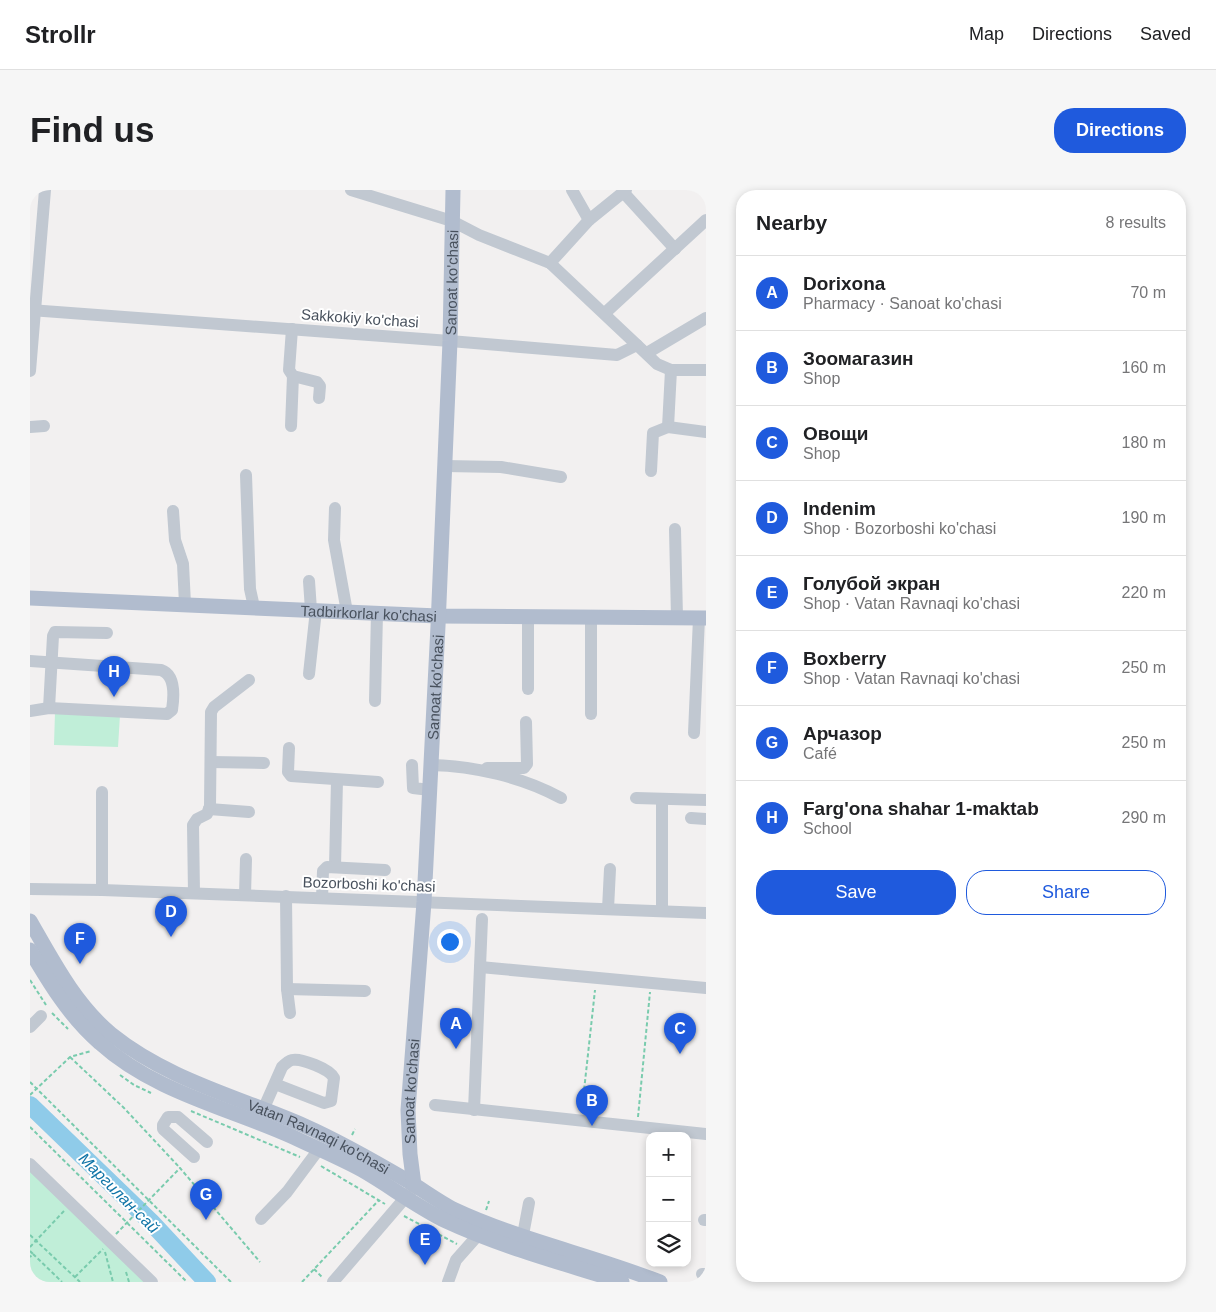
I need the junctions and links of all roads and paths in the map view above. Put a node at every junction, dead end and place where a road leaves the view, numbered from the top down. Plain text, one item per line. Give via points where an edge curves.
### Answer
1 (45, 190) edge
2 (351, 190) edge
3 (453, 190) edge
4 (572, 190) edge
5 (624, 191) edge
6 (589, 220) junction
7 (706, 220) edge
8 (452, 221) junction
9 (675, 249) junction
10 (550, 263) junction
11 (32, 310) edge
12 (605, 313) junction
13 (706, 318) edge
14 (292, 329) junction
15 (450, 341) junction
16 (637, 345) junction
17 (647, 353) junction
18 (671, 370) junction
19 (706, 370) edge
20 (30, 371) edge
21 (294, 376) junction
22 (319, 398) dead end
23 (44, 426) dead end
24 (291, 426) dead end
25 (30, 427) edge
26 (668, 427) junction
27 (706, 432) edge
28 (445, 466) junction
29 (651, 471) dead end
30 (246, 475) dead end
31 (561, 477) dead end
32 (335, 508) dead end
33 (173, 511) dead end
34 (675, 528) dead end
35 (309, 581) dead end
36 (30, 598) edge
37 (185, 604) junction
38 (254, 607) junction
39 (313, 610) junction
40 (347, 612) junction
41 (377, 613) junction
42 (438, 616) junction
43 (528, 617) junction
44 (590, 618) junction
45 (677, 618) junction
46 (702, 618) edge
47 (107, 633) dead end
48 (30, 660) edge
49 (51, 662) junction
50 (309, 674) dead end
51 (249, 680) dead end
52 (528, 689) dead end
53 (375, 701) dead end
54 (49, 708) junction
55 (30, 711) edge
56 (590, 714) dead end
57 (526, 722) dead end
58 (694, 732) dead end
59 (289, 748) dead end
60 (211, 762) junction
61 (264, 763) dead end
62 (412, 765) dead end
63 (431, 765) junction
64 (474, 768) junction
65 (337, 780) junction
66 (378, 782) dead end
67 (430, 790) junction
68 (102, 792) dead end
69 (561, 798) dead end
70 (636, 798) dead end
71 (662, 799) junction
72 (706, 800) edge
73 (209, 809) junction
74 (250, 812) dead end
75 (691, 818) dead end
76 (706, 818) edge
77 (246, 859) dead end
78 (335, 867) junction
79 (610, 869) dead end
80 (385, 870) dead end
81 (30, 889) edge
82 (102, 890) junction
83 (194, 893) junction
84 (245, 895) junction
85 (286, 896) junction
86 (322, 898) junction
87 (424, 902) junction
88 (608, 909) junction
89 (662, 911) junction
90 (706, 913) edge
91 (482, 919) dead end
92 (30, 921) edge
93 (30, 950) edge
94 (480, 967) junction
95 (596, 977) junction
96 (651, 982) junction
97 (706, 988) edge
98 (287, 989) junction
99 (365, 991) dead end
100 (290, 1013) dead end
101 (41, 1016) dead end
102 (30, 1027) edge
103 (100, 1044) junction
104 (70, 1057) junction
105 (30, 1082) edge
106 (275, 1084) junction
107 (37, 1089) junction
108 (30, 1095) edge
109 (435, 1105) dead end
110 (263, 1110) junction
111 (474, 1110) junction
112 (581, 1121) junction
113 (30, 1126) edge
114 (637, 1126) junction
115 (706, 1134) edge
116 (207, 1142) dead end
117 (319, 1149) junction
118 (194, 1157) dead end
119 (30, 1164) edge
120 (180, 1168) junction
121 (411, 1191) junction
122 (149, 1200) junction
123 (379, 1200) dead end
124 (71, 1203) junction
125 (529, 1203) dead end
126 (260, 1219) dead end
127 (127, 1222) junction
128 (479, 1234) junction
129 (30, 1235) edge
130 (523, 1235) junction
131 (37, 1241) junction
132 (30, 1247) edge
133 (104, 1248) dead end
134 (30, 1251) edge
135 (33, 1254) junction
136 (30, 1257) edge
137 (260, 1262) dead end
138 (314, 1269) junction
139 (30, 1274) edge
140 (75, 1278) junction
141 (38, 1282) edge
142 (62, 1282) edge
143 (80, 1282) edge
144 (152, 1282) edge
145 (187, 1282) edge
146 (231, 1282) edge
147 (302, 1282) edge
148 (328, 1282) edge
149 (333, 1282) edge
150 (448, 1282) edge
151 (622, 1282) edge
152 (660, 1282) edge

1 - 11 street
2 - 8 street
3 - 8 main road, Sanoat ko'chasi
4 - 6 street
5 - 6 street
5 - 9 street
6 - 10 street
7 - 9 street
8 - 10 street
8 - 15 main road, Sanoat ko'chasi
9 - 12 street
10 - 12 street
11 - 14 street, Sakkokiy ko'chasi
11 - 20 street
12 - 16 street
13 - 17 street
14 - 15 street, Sakkokiy ko'chasi
14 - 21 street via 288,363
15 - 16 street, Sakkokiy ko'chasi via 617,355
15 - 28 main road, Sanoat ko'chasi
16 - 17 street
17 - 18 street via 657,364
18 - 19 street
18 - 26 street
21 - 22 street via 317,382
21 - 24 street
23 - 25 street
26 - 27 street
26 - 29 street via 653,433
28 - 31 street via 501,467
28 - 42 main road, Sanoat ko'chasi
30 - 38 street via 250,589
32 - 40 street via 334,540
33 - 37 street via 175,540 183,564
34 - 45 street
35 - 39 street
36 - 37 main road, Tadbirkorlar ko'chasi
37 - 38 main road, Tadbirkorlar ko'chasi
38 - 39 main road, Tadbirkorlar ko'chasi
39 - 40 main road, Tadbirkorlar ko'chasi
39 - 50 street
40 - 41 main road, Tadbirkorlar ko'chasi
41 - 42 main road, Tadbirkorlar ko'chasi
41 - 53 street
42 - 43 main road, Tadbirkorlar ko'chasi
42 - 63 main road, Sanoat ko'chasi
43 - 44 main road, Tadbirkorlar ko'chasi
43 - 52 street
44 - 45 main road, Tadbirkorlar ko'chasi
44 - 56 street
45 - 46 main road, Tadbirkorlar ko'chasi
46 - 58 street
47 - 49 street via 55,632
48 - 49 street
49 - 54 street
49 - 54 street via 168,672 172,678 174,703 167,714
51 - 60 street via 211,712
54 - 55 street
57 - 64 street via 527,764 524,768
59 - 65 street via 288,772 291,776
60 - 61 street
60 - 73 street
62 - 67 street via 413,788
63 - 64 street
63 - 67 main road, Sanoat ko'chasi
64 - 69 street via 540,786
65 - 66 street
65 - 78 street
67 - 87 main road, Sanoat ko'chasi
68 - 82 street
70 - 71 street
71 - 72 street
71 - 89 street
73 - 74 street
73 - 83 street via 193,825
75 - 76 street
77 - 84 street
78 - 80 street
78 - 86 street via 324,868
79 - 88 street
81 - 82 street, Bozorboshi ko'chasi
82 - 83 street, Bozorboshi ko'chasi
83 - 84 street, Bozorboshi ko'chasi
84 - 85 street, Bozorboshi ko'chasi
85 - 86 street, Bozorboshi ko'chasi
85 - 98 street
86 - 87 street, Bozorboshi ko'chasi
87 - 88 street, Bozorboshi ko'chasi
87 - 121 main road, Sanoat ko'chasi via 408,1110
88 - 89 street, Bozorboshi ko'chasi
89 - 90 street, Bozorboshi ko'chasi
91 - 94 street
92 - 110 main road, Vatan Ravnaqi ko'chasi via 63,979 110,1033 172,1072
93 - 103 main road, Vatan Ravnaqi ko'chasi via 70,1013
94 - 95 street
94 - 111 street
95 - 96 street
95 - 112 path
96 - 97 street
96 - 114 path
98 - 99 street
98 - 100 street
101 - 102 street
103 - 104 path via 90,1052
103 - 117 main road, Vatan Ravnaqi ko'chasi via 165,1085
104 - 107 path
104 - 120 path
105 - 107 path
106 - 106 street via 282,1067 293,1060 328,1069 334,1078 331,1100 324,1103
106 - 110 street
107 - 108 path
107 - 122 path
109 - 111 street
110 - 121 main road, Vatan Ravnaqi ko'chasi via 333,1139
111 - 112 street
112 - 114 street
113 - 127 path
114 - 115 street
116 - 118 street via 178,1117 168,1117 163,1129
117 - 121 main road, Vatan Ravnaqi ko'chasi
117 - 126 street via 287,1192
119 - 124 street
120 - 122 path
120 - 137 path
121 - 128 main road, Vatan Ravnaqi ko'chasi via 446,1220
121 - 130 main road, Vatan Ravnaqi ko'chasi
121 - 149 street
122 - 127 path
122 - 146 path
123 - 138 path
124 - 131 path
124 - 144 street
125 - 130 street
127 - 145 path
128 - 150 street via 456,1260
128 - 151 main road, Vatan Ravnaqi ko'chasi
129 - 131 path
130 - 152 main road, Vatan Ravnaqi ko'chasi
131 - 132 path
131 - 140 path
133 - 140 path
134 - 135 path
135 - 136 path
135 - 142 path
138 - 147 path
138 - 148 path
139 - 141 path
140 - 143 path

